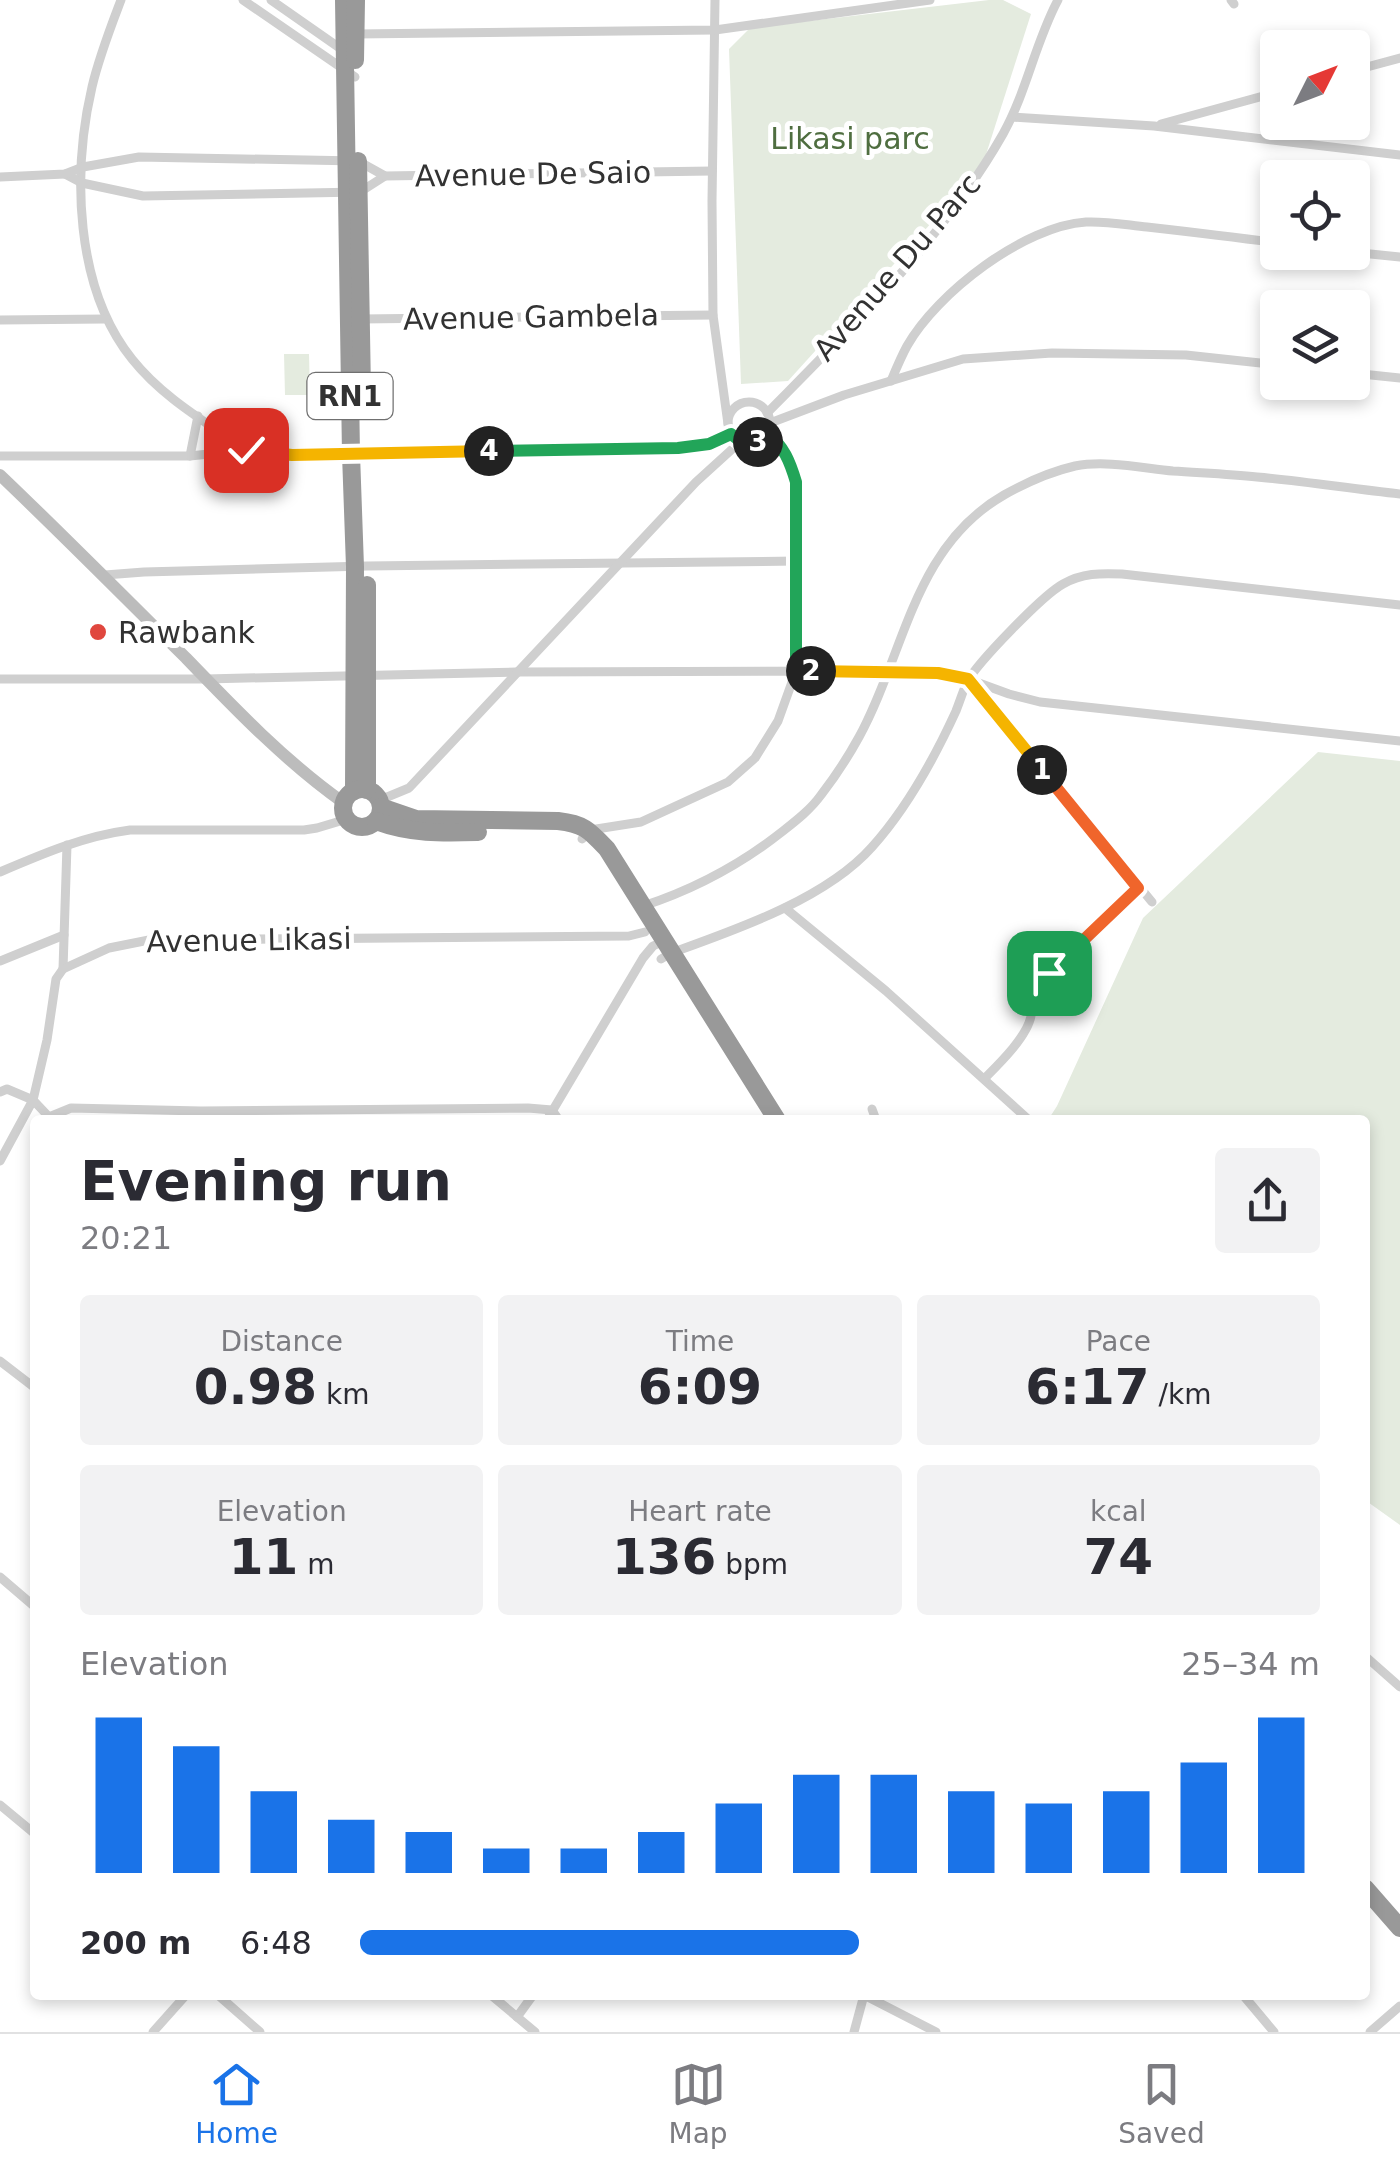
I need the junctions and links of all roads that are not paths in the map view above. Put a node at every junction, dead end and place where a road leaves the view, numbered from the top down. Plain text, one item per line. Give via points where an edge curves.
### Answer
1 (121, 0) edge
2 (243, 0) edge
3 (271, 0) edge
4 (344, 0) edge
5 (356, 0) edge
6 (715, 0) edge
7 (930, 0) edge
8 (1058, 0) edge
9 (716, 30) junction
10 (356, 34) junction
11 (1400, 58) edge
12 (349, 64) junction
13 (1370, 66) edge
14 (1260, 97) edge
15 (1012, 117) junction
16 (1154, 126) junction
17 (1400, 155) edge
18 (352, 161) junction
19 (82, 167) junction
20 (712, 171) junction
21 (66, 174) junction
22 (385, 176) junction
23 (0, 177) edge
24 (82, 183) junction
25 (353, 192) junction
26 (1260, 241) edge
27 (1370, 254) edge
28 (1400, 258) edge
29 (714, 315) junction
30 (105, 318) junction
31 (355, 319) junction
32 (0, 320) edge
33 (1260, 363) edge
34 (1370, 375) edge
35 (1400, 378) edge
36 (891, 381) junction
37 (198, 416) junction
38 (768, 423) junction
39 (733, 434) junction
40 (246, 450) junction
41 (357, 454) junction
42 (0, 456) edge
43 (190, 456) junction
44 (0, 475) edge
45 (1400, 494) edge
46 (797, 561) junction
47 (622, 564) junction
48 (361, 566) junction
49 (105, 575) junction
50 (1400, 605) edge
51 (796, 671) junction
52 (888, 671) junction
53 (516, 672) junction
54 (362, 675) junction
55 (206, 679) junction
56 (968, 679) junction
57 (0, 680) edge
58 (1400, 741) edge
59 (364, 804) junction
60 (581, 832) junction
61 (67, 844) junction
62 (0, 872) edge
63 (1138, 888) junction
64 (1152, 902) dead end
65 (643, 906) junction
66 (785, 908) junction
67 (64, 935) junction
68 (659, 946) junction
69 (0, 962) edge
70 (63, 969) junction
71 (984, 1079) junction
72 (0, 1092) edge
73 (32, 1100) junction
74 (48, 1115) edge
75 (57, 1115) edge
76 (550, 1115) edge
77 (761, 1115) edge
78 (774, 1115) edge
79 (1024, 1115) edge
80 (0, 1162) edge
81 (0, 1360) edge
82 (30, 1384) edge
83 (0, 1576) edge
84 (30, 1602) edge
85 (1370, 1660) edge
86 (1399, 1684) edge
87 (0, 1804) edge
88 (30, 1830) edge
89 (1370, 1894) edge
90 (1370, 1911) edge
91 (1400, 1928) edge
92 (1400, 1946) edge
93 (181, 2000) edge
94 (224, 2000) edge
95 (497, 2000) edge
96 (529, 2000) edge
97 (863, 2000) edge
98 (874, 2000) edge
99 (1247, 2000) edge
100 (1400, 2006) edge
101 (516, 2016) junction
102 (152, 2032) edge
103 (260, 2032) edge
104 (535, 2032) edge
105 (854, 2032) edge
106 (936, 2032) edge
107 (1274, 2032) edge
108 (1370, 2032) edge

1 - 19 street via 92,88
2 - 12 street
3 - 12 street
4 - 12 highway, RN1
5 - 10 highway, RN1
6 - 9 street
7 - 9 street
8 - 15 street, Avenue Du Parc
9 - 10 street
9 - 20 street
10 - 12 highway, RN1
11 - 13 street
12 - 18 highway, RN1
14 - 16 street
15 - 16 street
15 - 38 street, Avenue Du Parc via 941,224
16 - 17 street
18 - 19 street, Avenue De Saio via 139,156
18 - 22 street, Avenue De Saio
18 - 25 highway, RN1
19 - 21 street, Avenue De Saio
19 - 24 street
20 - 22 street, Avenue De Saio
20 - 29 street
21 - 23 street, Avenue De Saio
21 - 24 street
22 - 25 street
24 - 25 street via 143,196
24 - 30 street via 89,268
25 - 31 highway, RN1
26 - 36 street via 1122,224 1062,225 985,264 954,292 908,344
27 - 28 street
29 - 31 street, Avenue Gambela
29 - 39 street
30 - 32 street
30 - 37 street via 134,362
31 - 41 highway, RN1
33 - 36 street via 1186,354 1052,354 962,359
34 - 35 street
36 - 38 street
37 - 40 street
37 - 43 street
38 - 39 street via 755,443
38 - 39 street via 758,404 746,402 731,412
38 - 46 street via 796,482
39 - 41 street via 678,448
39 - 47 street
40 - 41 street
40 - 43 street
41 - 48 highway, RN1
42 - 43 street
44 - 49 main road
45 - 52 street via 1112,465 1050,473 992,502 946,546
46 - 47 street
46 - 51 street
47 - 48 street
47 - 53 street
48 - 49 street
48 - 54 highway, RN1
49 - 55 main road
50 - 56 street via 1090,573 1040,603
51 - 52 street
51 - 53 street
51 - 60 street via 763,746 728,782 641,822
52 - 56 street
52 - 65 street via 859,738 805,813 714,878
53 - 54 street
53 - 59 street via 408,788
54 - 55 street
54 - 59 highway, RN1
55 - 57 street
55 - 59 main road via 295,764
56 - 58 street via 1040,702
56 - 63 street
56 - 66 street, Avenue Likasi via 914,792 870,850
59 - 60 highway via 394,828 421,833
59 - 61 street via 304,830 130,830
60 - 65 highway via 607,849
60 - 68 highway
61 - 62 street
61 - 67 street
63 - 64 street
63 - 71 street via 1049,973 1029,998 1031,1016 1017,1042
65 - 68 highway
66 - 68 street, Avenue Likasi via 749,925
66 - 71 street
67 - 69 street
67 - 70 street
68 - 70 street, Avenue Likasi via 630,936 149,940 109,948
68 - 76 street via 634,974
68 - 77 highway
68 - 78 highway
70 - 73 street
71 - 79 street
72 - 73 street
73 - 74 street
73 - 80 street
75 - 76 street via 71,1108 528,1108
81 - 82 street
83 - 84 street
85 - 86 street
87 - 88 street
89 - 91 highway
90 - 92 highway
93 - 102 street
94 - 103 street
95 - 101 street
96 - 101 street
97 - 105 street
98 - 106 street
99 - 107 street
100 - 108 street
101 - 104 street

